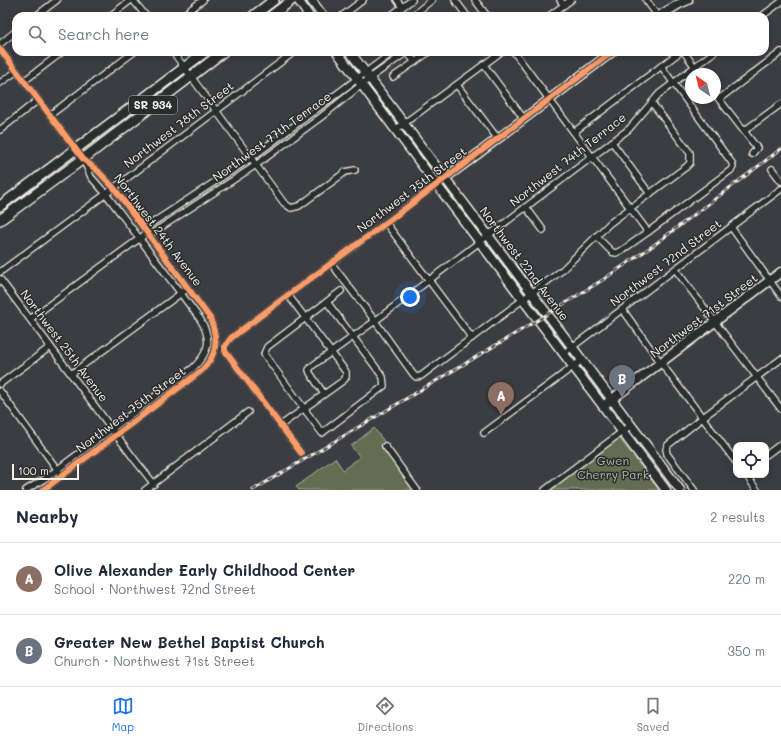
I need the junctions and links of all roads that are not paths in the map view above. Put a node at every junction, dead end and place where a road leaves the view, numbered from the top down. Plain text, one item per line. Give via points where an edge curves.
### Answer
1 (57, 0) edge
2 (132, 0) edge
3 (204, 0) edge
4 (274, 0) edge
5 (292, 0) edge
6 (298, 0) edge
7 (311, 0) edge
8 (363, 0) edge
9 (396, 0) edge
10 (412, 0) edge
11 (432, 0) edge
12 (455, 0) edge
13 (475, 0) edge
14 (571, 0) edge
15 (646, 0) edge
16 (688, 0) edge
17 (50, 2) edge
18 (562, 2) edge
19 (781, 2) edge
20 (402, 7) junction
21 (40, 12) edge
22 (116, 12) edge
23 (142, 12) edge
24 (188, 12) edge
25 (258, 12) edge
26 (276, 12) edge
27 (306, 12) edge
28 (320, 12) edge
29 (347, 12) edge
30 (395, 12) edge
31 (417, 12) edge
32 (463, 12) edge
33 (484, 12) edge
34 (553, 12) edge
35 (655, 12) edge
36 (665, 12) edge
37 (767, 12) edge
38 (12, 35) edge
39 (0, 44) edge
40 (0, 48) edge
41 (781, 52) edge
42 (57, 56) edge
43 (129, 56) edge
44 (176, 56) edge
45 (200, 56) edge
46 (218, 56) edge
47 (289, 56) edge
48 (340, 56) edge
49 (353, 56) edge
50 (388, 56) edge
51 (400, 56) edge
52 (410, 56) edge
53 (423, 56) edge
54 (496, 56) edge
55 (517, 56) edge
56 (607, 56) edge
57 (675, 56) edge
58 (687, 56) edge
59 (709, 56) edge
60 (415, 62) junction
61 (484, 65) junction
62 (661, 66) junction
63 (694, 67) junction
64 (184, 68) junction
65 (17, 71) junction
66 (367, 75) junction
67 (191, 76) junction
68 (393, 77) dead end
69 (24, 81) junction
70 (359, 82) junction
71 (0, 83) edge
72 (674, 83) junction
73 (457, 85) junction
74 (721, 94) edge
75 (38, 100) junction
76 (550, 100) junction
77 (721, 102) edge
78 (652, 103) junction
79 (781, 104) edge
80 (130, 108) junction
81 (216, 110) junction
82 (50, 115) junction
83 (138, 117) junction
84 (524, 119) junction
85 (404, 123) junction
86 (0, 130) edge
87 (395, 130) junction
88 (744, 131) junction
89 (574, 132) junction
90 (498, 139) junction
91 (612, 142) junction
92 (75, 149) junction
93 (752, 154) dead end
94 (593, 156) junction
95 (251, 158) junction
96 (83, 159) junction
97 (256, 165) junction
98 (772, 169) dead end
99 (355, 170) dead end
100 (231, 171) junction
101 (445, 178) junction
102 (236, 179) junction
103 (781, 181) edge
104 (436, 185) junction
105 (114, 188) junction
106 (781, 188) edge
107 (20, 190) junction
108 (106, 194) junction
109 (196, 194) junction
110 (650, 194) junction
111 (28, 200) junction
112 (201, 202) junction
113 (0, 206) edge
114 (526, 207) junction
115 (631, 208) junction
116 (0, 220) edge
117 (386, 223) junction
118 (730, 227) junction
119 (543, 230) dead end
120 (648, 232) junction
121 (146, 233) junction
122 (488, 236) junction
123 (596, 236) junction
124 (139, 238) junction
125 (480, 242) junction
126 (331, 263) junction
127 (675, 269) junction
128 (0, 272) edge
129 (781, 272) edge
130 (0, 280) edge
131 (429, 280) junction
132 (770, 281) junction
133 (188, 288) junction
134 (341, 291) dead end
135 (181, 293) junction
136 (532, 293) junction
137 (288, 295) junction
138 (781, 296) edge
139 (523, 300) junction
140 (327, 302) junction
141 (622, 310) junction
142 (306, 318) junction
143 (30, 320) junction
144 (374, 321) junction
145 (715, 322) junction
146 (353, 337) junction
147 (472, 338) junction
148 (50, 347) junction
149 (572, 347) junction
150 (331, 352) junction
151 (563, 354) junction
152 (211, 359) joint
153 (781, 359) edge
154 (582, 360) junction
155 (661, 363) junction
156 (573, 367) junction
157 (71, 374) junction
158 (757, 377) junction
159 (0, 384) edge
160 (172, 384) junction
161 (176, 390) junction
162 (0, 391) edge
163 (324, 394) junction
164 (612, 400) junction
165 (143, 405) junction
166 (603, 407) junction
167 (304, 409) junction
168 (781, 409) edge
169 (148, 411) junction
170 (248, 412) dead end
171 (703, 418) junction
172 (631, 425) junction
173 (281, 426) junction
174 (112, 429) junction
175 (622, 432) junction
176 (484, 434) dead end
177 (117, 435) junction
178 (781, 444) edge
179 (385, 446) dead end
180 (83, 450) junction
181 (301, 452) dead end
182 (769, 453) edge
183 (88, 456) junction
184 (733, 458) edge
185 (57, 470) junction
186 (62, 476) junction
187 (748, 478) edge
188 (154, 484) junction
189 (26, 490) edge
190 (44, 490) edge
191 (145, 490) edge
192 (417, 490) edge
193 (545, 490) edge
194 (666, 490) edge
195 (680, 490) edge
196 (694, 490) edge
197 (757, 490) edge

1 - 17 street
2 - 22 street
2 - 23 street
3 - 24 street
4 - 25 main road
5 - 26 main road
6 - 27 main road
7 - 28 main road
8 - 29 street
9 - 20 street
10 - 20 street
11 - 31 street
12 - 32 street
13 - 33 street
14 - 18 street
15 - 35 street
16 - 36 main road
17 - 21 street
18 - 34 street
19 - 37 street
20 - 30 street
38 - 39 street
40 - 65 street, Northwest 24th Avenue
41 - 74 street
42 - 69 street
43 - 82 street
44 - 64 street
45 - 64 main road, SR 934
46 - 67 main road, SR 934
47 - 81 street, Northwest 78th Street
48 - 70 main road, Northwest 22nd Avenue
49 - 66 main road, Northwest 22nd Avenue
50 - 66 street, Northwest 77th Terrace
51 - 66 street, Northwest 77th Terrace
52 - 60 street
53 - 60 street
54 - 61 street
55 - 76 street
56 - 76 main road, Northwest 75th Street
57 - 62 street, Northwest 74th Terrace
58 - 63 street
59 - 63 street, Northwest 74th Terrace
60 - 68 street
61 - 73 street
61 - 84 street
62 - 72 street
62 - 89 street, Northwest 74th Terrace
63 - 72 street, Northwest 74th Terrace
64 - 67 street
64 - 80 main road, SR 934
65 - 69 street, Northwest 24th Avenue
65 - 71 street
66 - 70 street, Northwest 77th Terrace
66 - 85 main road, Northwest 22nd Avenue
67 - 81 street
67 - 83 main road, SR 934
69 - 75 street, Northwest 24th Avenue
70 - 87 main road, Northwest 22nd Avenue
70 - 95 street, Northwest 77th Terrace
70 - 97 street, Northwest 77th Terrace
72 - 78 street, Northwest 74th Terrace
72 - 120 street via 733,167
73 - 85 street
73 - 90 street
75 - 82 street, Northwest 24th Avenue
75 - 86 street
76 - 84 main road, Northwest 75th Street
76 - 89 street
77 - 88 street
78 - 91 street, Northwest 74th Terrace via 629,129
78 - 110 street via 690,154 690,163
79 - 88 street
80 - 83 main road
80 - 92 main road, SR 934
81 - 95 street
81 - 105 street, Northwest 78th Street
82 - 92 street, Northwest 24th Avenue
83 - 96 main road, SR 934
84 - 90 main road, Northwest 75th Street
85 - 87 street
85 - 101 main road, Northwest 22nd Avenue
87 - 104 main road, Northwest 22nd Avenue
88 - 93 street via 757,148
89 - 94 street
90 - 101 main road, Northwest 75th Street
91 - 94 street, Northwest 74th Terrace
91 - 110 street
92 - 96 street, Northwest 24th Avenue
92 - 107 main road, SR 934
94 - 114 street, Northwest 74th Terrace
94 - 115 street
95 - 97 street
95 - 100 street, Northwest 77th Terrace
96 - 105 street, Northwest 24th Avenue
96 - 108 street, Northwest 75th Street via 91,177
96 - 111 main road, SR 934
97 - 99 street via 284,203 291,208 299,206 345,172
97 - 102 street, Northwest 77th Terrace
98 - 103 street
100 - 102 street
100 - 109 street, Northwest 77th Terrace
101 - 104 street, Northwest 75th Street
101 - 122 main road, Northwest 22nd Avenue
102 - 112 street, Northwest 77th Terrace
104 - 117 street, Northwest 75th Street
104 - 125 main road, Northwest 22nd Avenue
105 - 108 street, Northwest 78th Street
105 - 121 street, Northwest 24th Avenue
106 - 118 street, Northwest 72nd Street
107 - 111 main road
107 - 113 main road, SR 934
108 - 124 street, Northwest 75th Street
108 - 128 street, Northwest 78th Street
109 - 112 street
109 - 121 street, Northwest 77th Terrace via 149,225
110 - 115 street
111 - 116 main road, SR 934
112 - 121 street, Northwest 77th Terrace via 154,232
114 - 119 street
114 - 122 street, Northwest 74th Terrace
115 - 120 street
115 - 123 street
117 - 126 street, Northwest 75th Street
117 - 131 street
118 - 127 street, Northwest 72nd Street
118 - 132 street
120 - 123 street via 616,253
121 - 124 street, Northwest 77th Terrace
121 - 133 street, Northwest 24th Avenue
122 - 125 street, Northwest 74th Terrace
122 - 136 main road, Northwest 22nd Avenue
123 - 136 street via 561,271
124 - 135 street, Northwest 75th Street
124 - 143 street, Northwest 77th Terrace
125 - 131 street, Northwest 74th Terrace
125 - 139 main road, Northwest 22nd Avenue
126 - 137 street, Northwest 75th Street
126 - 144 street
127 - 141 street, Northwest 72nd Street
127 - 145 street
129 - 132 main road, Northwest 71st Street
130 - 143 street, Northwest 25th Avenue
131 - 144 street, Northwest 74th Terrace
131 - 147 street
132 - 138 street
132 - 145 main road, Northwest 71st Street
133 - 135 street
133 - 152 street, Northwest 24th Avenue via 210,318 214,330 216,346
134 - 140 street
135 - 157 street
135 - 160 street, Northwest 75th Street via 205,328 208,343 202,359
136 - 139 street
136 - 149 main road, Northwest 22nd Avenue
137 - 142 street
137 - 173 street, Northwest 75th Street via 231,338 225,346 225,351
139 - 147 street
139 - 151 main road, Northwest 22nd Avenue
140 - 142 street
140 - 146 street
141 - 149 street, Northwest 72nd Street
141 - 155 street
142 - 150 street
142 - 167 street via 267,347 264,354
143 - 148 street, Northwest 25th Avenue
144 - 146 street, Northwest 74th Terrace
144 - 147 street via 416,376 421,376
145 - 155 main road, Northwest 71st Street
145 - 158 street
146 - 150 street, Northwest 74th Terrace
146 - 167 street via 383,377 384,386 322,433
148 - 157 street, Northwest 25th Avenue
148 - 159 street
149 - 151 street, Northwest 72nd Street
149 - 154 main road, Northwest 22nd Avenue
150 - 163 street, Northwest 74th Terrace via 309,370
150 - 163 street via 346,372 346,377
151 - 156 main road, Northwest 22nd Avenue
152 - 161 street, Northwest 75th Street via 201,371
153 - 158 street
154 - 156 street
154 - 164 main road, Northwest 22nd Avenue
155 - 164 main road, Northwest 71st Street
155 - 171 street
156 - 166 main road, Northwest 22nd Avenue
156 - 176 street
157 - 174 street, Northwest 25th Avenue
158 - 168 street
158 - 171 street
160 - 161 street
160 - 165 street, Northwest 75th Street
161 - 169 street, Northwest 75th Street
162 - 185 street
163 - 167 street
164 - 166 main road, Northwest 71st Street
164 - 172 main road, Northwest 22nd Avenue
165 - 169 street
165 - 174 street, Northwest 75th Street
166 - 175 main road, Northwest 22nd Avenue
167 - 173 street
169 - 177 street, Northwest 75th Street
170 - 188 street
171 - 184 street
171 - 196 street via 670,443 666,449 668,457
172 - 175 street
172 - 195 main road, Northwest 22nd Avenue
173 - 181 street
174 - 177 street, Northwest 25th Avenue
174 - 180 street, Northwest 75th Street
175 - 193 street
175 - 194 main road, Northwest 22nd Avenue
177 - 183 street, Northwest 75th Street
177 - 188 street, Northwest 25th Avenue
178 - 182 street
179 - 192 street
180 - 183 street
180 - 185 street, Northwest 75th Street
183 - 186 street, Northwest 75th Street
185 - 186 street
185 - 189 street, Northwest 75th Street
186 - 190 street, Northwest 75th Street
187 - 197 street
188 - 191 street

